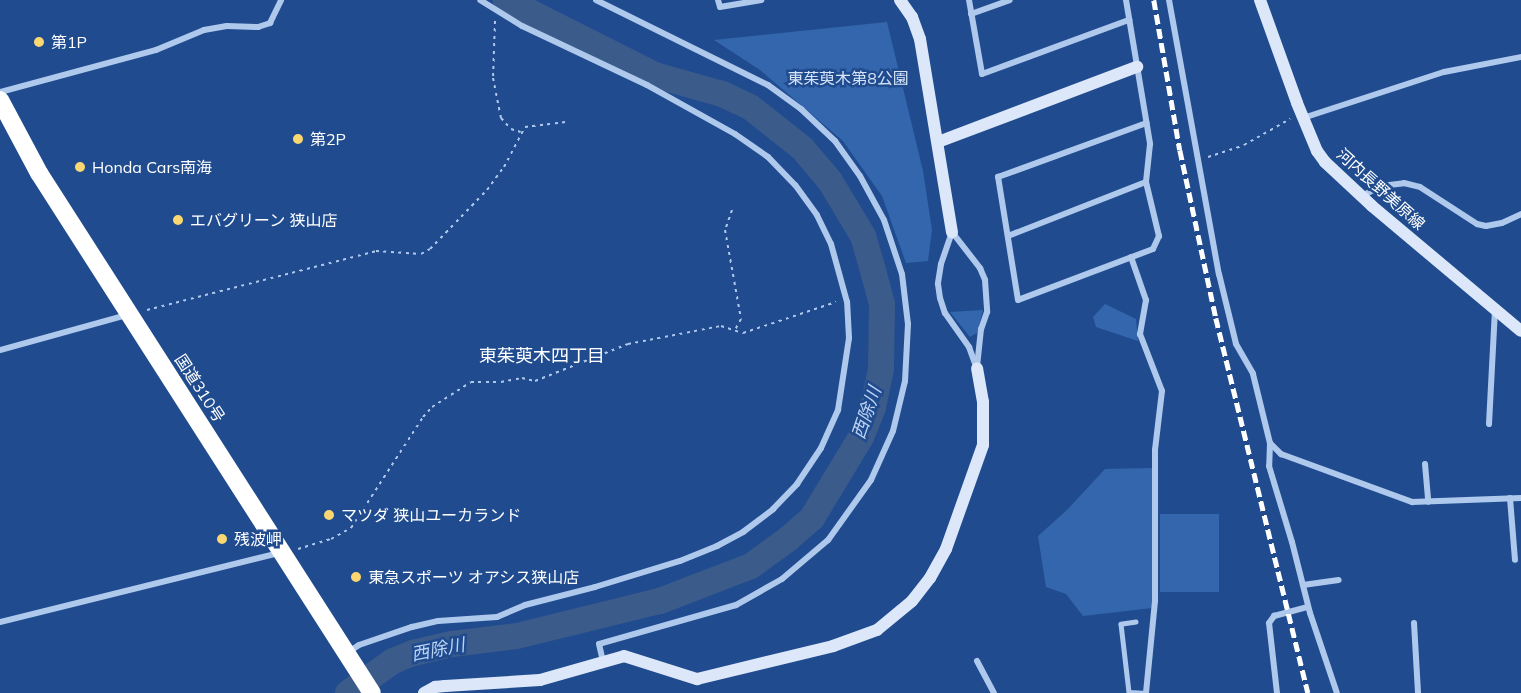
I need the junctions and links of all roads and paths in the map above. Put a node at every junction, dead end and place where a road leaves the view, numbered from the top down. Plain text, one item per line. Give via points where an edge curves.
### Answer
1 (281, 0) edge
2 (480, 0) edge
3 (596, 0) edge
4 (718, 0) edge
5 (761, 0) edge
6 (900, 0) edge
7 (969, 0) edge
8 (1010, 0) edge
9 (1126, 0) edge
10 (1169, 0) edge
11 (1260, 0) edge
12 (495, 10) junction
13 (971, 14) junction
14 (1130, 20) junction
15 (1521, 57) edge
16 (1137, 67) junction
17 (0, 92) edge
18 (0, 100) edge
19 (1302, 116) junction
20 (566, 122) dead end
21 (1146, 123) junction
22 (521, 132) junction
23 (938, 142) junction
24 (1197, 161) junction
25 (1146, 182) junction
26 (1362, 196) junction
27 (732, 210) dead end
28 (1521, 214) edge
29 (952, 232) junction
30 (1008, 236) junction
31 (1131, 257) junction
32 (847, 302) junction
33 (1495, 309) junction
34 (129, 314) junction
35 (735, 330) junction
36 (1521, 331) edge
37 (0, 350) edge
38 (977, 369) junction
39 (1489, 424) dead end
40 (1270, 443) junction
41 (1425, 464) dead end
42 (1510, 498) junction
43 (1521, 498) edge
44 (1428, 502) junction
45 (281, 552) junction
46 (1515, 560) dead end
47 (1339, 580) dead end
48 (1303, 585) junction
49 (1308, 606) junction
50 (0, 622) edge
51 (1136, 622) dead end
52 (1413, 623) dead end
53 (349, 656) junction
54 (977, 661) dead end
55 (603, 662) junction
56 (372, 693) edge
57 (424, 693) edge
58 (994, 693) edge
59 (1147, 693) edge
60 (1277, 693) edge
61 (1337, 693) edge
62 (1418, 693) edge

1 - 17 street via 270,23 258,27 204,30 156,51
2 - 12 street
3 - 55 street via 768,85 835,141 884,220 902,274 908,324 905,381 893,431 872,480 828,540 782,579 747,600 599,644
4 - 5 street via 720,7
6 - 23 street via 920,39
7 - 13 street
8 - 13 street
9 - 14 street
10 - 24 street
11 - 19 street, 河内長野美原線
12 - 22 path via 493,78 501,118 511,129
12 - 32 street via 646,84 768,157 817,215 838,263
13 - 14 street via 982,74
14 - 16 street
15 - 19 street via 1444,72
16 - 21 street
16 - 23 street
18 - 34 highway, 国道310号 via 39,173
19 - 24 path via 1244,145
19 - 26 street, 河内長野美原線 via 1325,162
20 - 22 path via 531,124
21 - 25 street via 1150,144
21 - 30 street via 998,177
22 - 34 path via 504,167 487,190 422,254 376,251
23 - 29 street
24 - 40 street via 1236,344 1253,374
25 - 30 street
25 - 31 street via 1159,236 1153,249
26 - 28 street via 1381,186 1404,183 1420,187 1477,224 1502,223
26 - 33 street, 河内長野美原線
27 - 35 path via 725,230 741,319
29 - 38 street via 985,280 987,312
29 - 38 street via 941,264 940,298 945,313 969,347
30 - 31 street via 1017,300
31 - 59 street via 1146,300 1140,334 1162,391 1155,450 1155,601
32 - 35 path via 832,302 742,333
32 - 53 street via 849,339 838,410 821,448 797,484 743,532 680,561 525,605 497,617 412,627 359,645
33 - 36 street, 河内長野美原線
33 - 39 street
34 - 37 street
34 - 45 highway, 国道310号
35 - 45 path via 721,326 628,344 535,381 522,378 471,382 432,406 351,528 331,539
38 - 55 street via 983,402 983,445 938,565 912,601 895,616 877,630 833,646 697,679 624,656
40 - 44 street via 1281,454 1412,502
40 - 48 street via 1269,466
41 - 44 street
42 - 43 street
42 - 44 street
42 - 46 street
45 - 50 street
45 - 53 highway, 国道310号
47 - 48 street
48 - 49 street
49 - 60 street via 1274,616 1269,623
49 - 61 street
51 - 59 lane via 1121,624 1129,692
52 - 62 street
53 - 56 highway, 国道310号
54 - 58 street
55 - 57 street via 540,680 435,687

